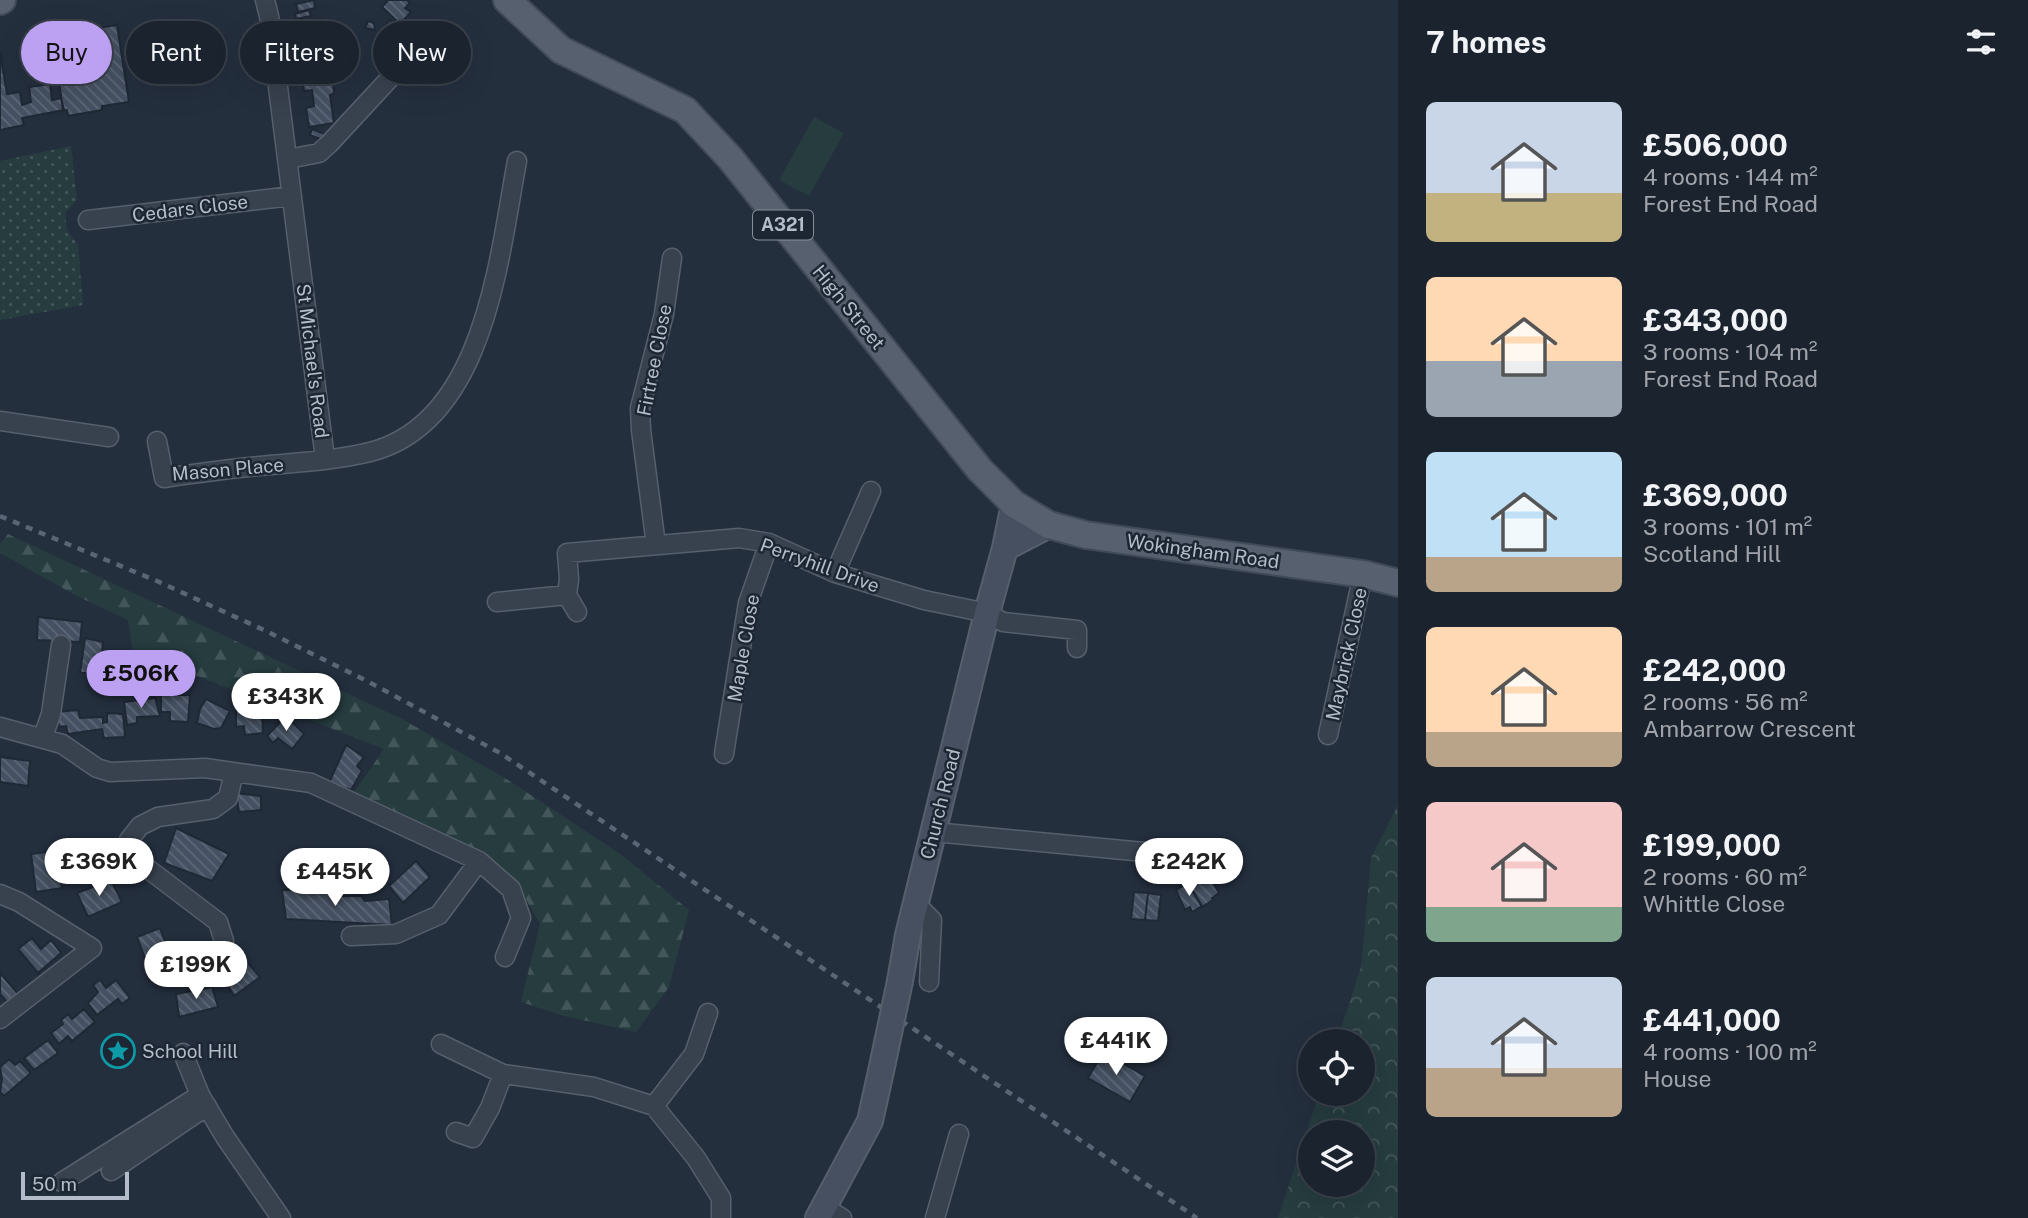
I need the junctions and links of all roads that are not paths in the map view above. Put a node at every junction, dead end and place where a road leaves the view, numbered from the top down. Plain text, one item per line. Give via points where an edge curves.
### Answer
1 (265, 0) edge
2 (508, 0) edge
3 (385, 84) edge
4 (288, 159) junction
5 (517, 161) dead end
6 (292, 196) junction
7 (88, 220) dead end
8 (672, 258) dead end
9 (0, 421) edge
10 (109, 437) dead end
11 (157, 441) dead end
12 (325, 459) junction
13 (871, 491) dead end
14 (1014, 504) junction
15 (1049, 525) junction
16 (769, 544) junction
17 (656, 545) junction
18 (1005, 548) junction
19 (835, 573) junction
20 (1363, 574) junction
21 (1398, 583) edge
22 (566, 595) junction
23 (497, 602) dead end
24 (577, 612) dead end
25 (987, 613) junction
26 (61, 645) dead end
27 (1077, 648) dead end
28 (0, 727) edge
29 (1328, 735) dead end
30 (43, 737) junction
31 (724, 754) dead end
32 (234, 772) junction
33 (934, 832) junction
34 (1165, 855) dead end
35 (479, 861) junction
36 (0, 894) edge
37 (916, 904) junction
38 (351, 936) dead end
39 (505, 957) dead end
40 (213, 962) dead end
41 (929, 982) dead end
42 (708, 1013) dead end
43 (0, 1019) edge
44 (441, 1044) dead end
45 (183, 1053) dead end
46 (503, 1074) junction
47 (203, 1100) junction
48 (654, 1106) junction
49 (456, 1132) dead end
50 (959, 1134) dead end
51 (111, 1171) dead end
52 (62, 1182) dead end
53 (828, 1215) edge
54 (281, 1218) edge
55 (721, 1218) edge
56 (935, 1218) edge

1 - 4 street, St Michael's Road
2 - 14 main road, High Street / A321 via 561,50 685,110 730,158 980,470
3 - 4 street via 319,153
4 - 6 street, St Michael's Road
5 - 12 street, St Michael's Road via 479,334 446,399 411,434 393,443
6 - 7 street, Cedars Close
6 - 12 street, St Michael's Road
8 - 17 street, Firtree Close via 664,314 640,408
9 - 10 street
11 - 12 street, Mason Place via 164,478
13 - 19 street
14 - 15 main road, Wokingham Road / A321
14 - 18 street, Church Road
15 - 18 street
15 - 20 main road, Wokingham Road / A321 via 1086,535
16 - 17 street, Perryhill Drive via 739,538
16 - 19 street, Perryhill Drive
16 - 31 street, Maple Close via 748,603
17 - 22 street, Perryhill Drive via 567,553
18 - 25 street, Church Road
19 - 25 street, Perryhill Drive
20 - 21 main road, Wokingham Road / A321
20 - 29 street, Maybrick Close
22 - 23 street
22 - 24 street
25 - 27 street, Perryhill Drive via 1003,622 1077,630
25 - 33 street, Church Road
26 - 30 street
28 - 30 street
30 - 32 street via 110,772 205,768
32 - 35 street via 311,783
32 - 40 street via 228,798 213,808 158,817 141,826 129,840 139,862 218,922 224,942
33 - 34 street
33 - 37 street, Church Road
35 - 38 street via 439,915 396,934
35 - 39 street via 511,889 522,918
36 - 43 street via 92,948
37 - 41 street via 932,920
37 - 53 street, Church Road, bridge via 870,1121
42 - 48 street via 694,1054
44 - 46 street
45 - 47 street
46 - 48 street via 594,1087
46 - 49 street via 473,1138
47 - 51 street
47 - 52 street
47 - 54 street
48 - 55 street via 721,1198
50 - 56 street

